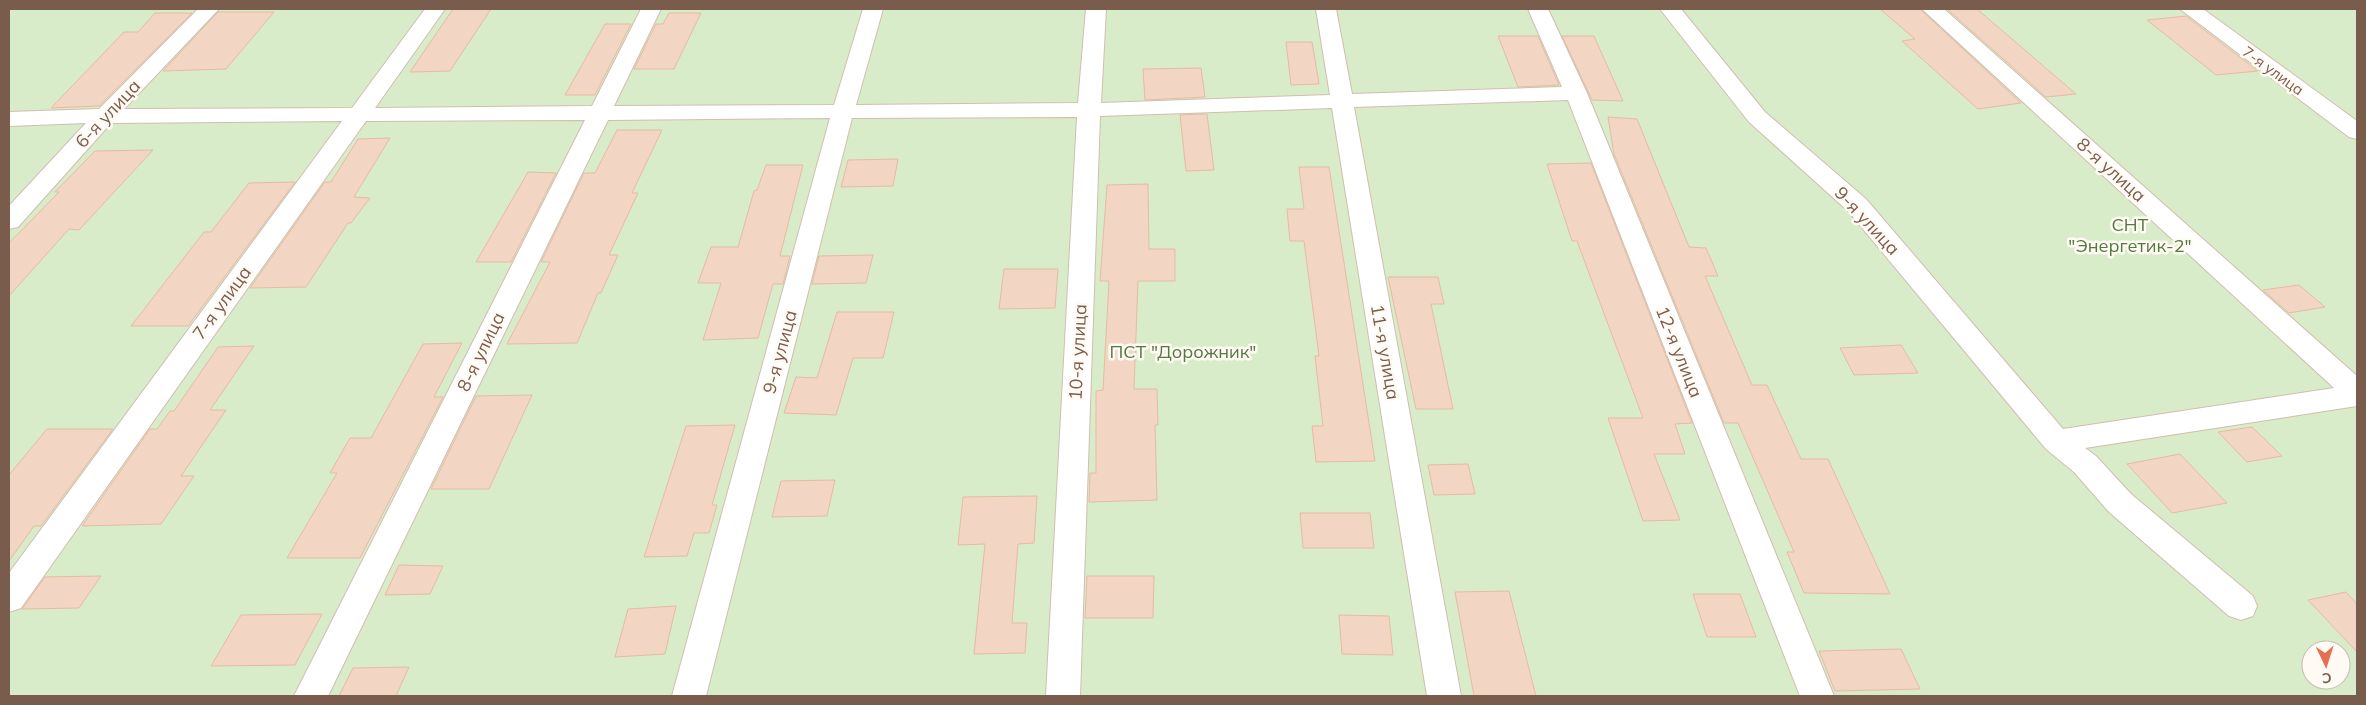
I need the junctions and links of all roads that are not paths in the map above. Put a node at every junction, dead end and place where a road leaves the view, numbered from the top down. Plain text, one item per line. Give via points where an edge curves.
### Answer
1 (209, 9) edge
2 (435, 9) edge
3 (651, 9) edge
4 (873, 9) edge
5 (1096, 9) edge
6 (1326, 9) edge
7 (1538, 9) edge
8 (1670, 9) edge
9 (1932, 9) edge
10 (2190, 9) edge
11 (1576, 93) junction
12 (1342, 102) junction
13 (1089, 110) junction
14 (843, 111) junction
15 (598, 114) junction
16 (106, 116) junction
17 (358, 116) junction
18 (9, 119) edge
19 (2357, 132) edge
20 (9, 222) edge
21 (2357, 394) edge
22 (2056, 441) junction
23 (9, 598) edge
24 (2241, 606) dead end
25 (311, 696) edge
26 (688, 696) edge
27 (1063, 696) edge
28 (1444, 696) edge
29 (1817, 696) edge

1 - 16 street, 6-я улица
2 - 17 street, 7-я улица
3 - 15 street, 8-я улица
4 - 14 street, 9-я улица
5 - 13 street, 10-я улица
6 - 12 street, 11-я улица
7 - 11 street, 12-я улица
8 - 22 street, 9-я улица via 1757,117 1857,205
9 - 21 street, 8-я улица
10 - 19 street, 7-я улица
11 - 12 street
11 - 29 street, 12-я улица
12 - 13 street
12 - 28 street, 11-я улица
13 - 14 street
13 - 27 street, 10-я улица
14 - 15 street
14 - 26 street, 9-я улица
15 - 17 street
15 - 25 street, 8-я улица
16 - 17 street
16 - 18 street
16 - 20 street, 6-я улица
17 - 23 street, 7-я улица
21 - 22 street
22 - 24 street, 9-я улица via 2085,464 2120,503

